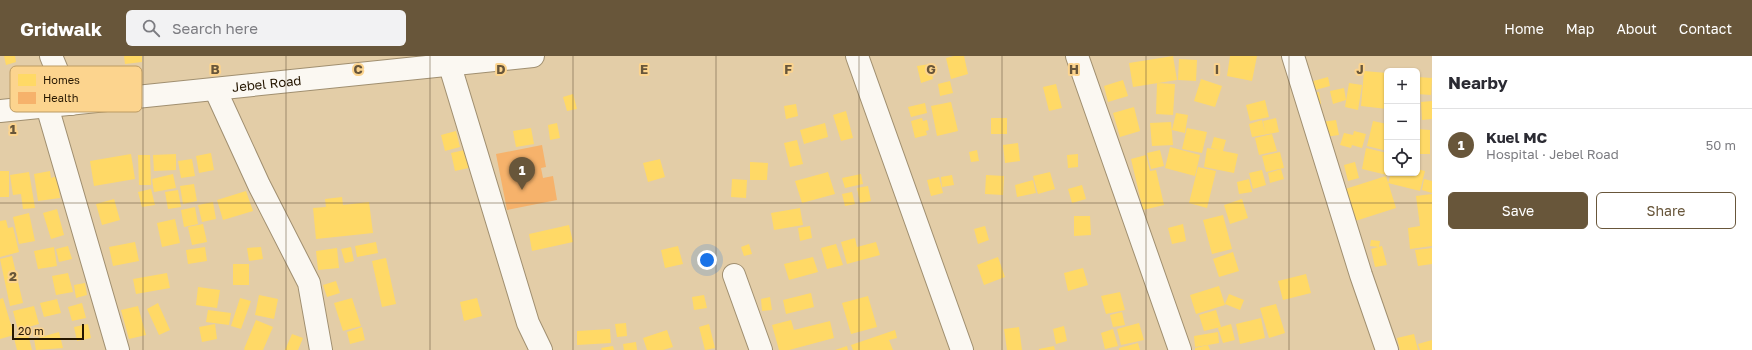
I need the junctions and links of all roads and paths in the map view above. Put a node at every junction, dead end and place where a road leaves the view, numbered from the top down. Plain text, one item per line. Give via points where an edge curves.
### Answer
1 (52, 56) edge
2 (533, 56) edge
3 (856, 56) edge
4 (1077, 56) edge
5 (1293, 56) edge
6 (449, 60) edge
7 (56, 66) edge
8 (215, 89) junction
9 (142, 97) edge
10 (10, 111) edge
11 (0, 112) edge
12 (49, 112) edge
13 (734, 275) dead end
14 (118, 350) edge
15 (321, 350) edge
16 (541, 350) edge
17 (761, 350) edge
18 (962, 350) edge
19 (1180, 350) edge
20 (1387, 350) edge

1 - 7 street
2 - 6 street, Jebel Road
3 - 18 street
4 - 19 street
5 - 20 street via 1358,268
6 - 8 street, Jebel Road
6 - 16 street via 497,225 528,322
8 - 9 street, Jebel Road
8 - 15 street via 259,185 309,283
10 - 11 street, Jebel Road
12 - 14 street
13 - 17 street

